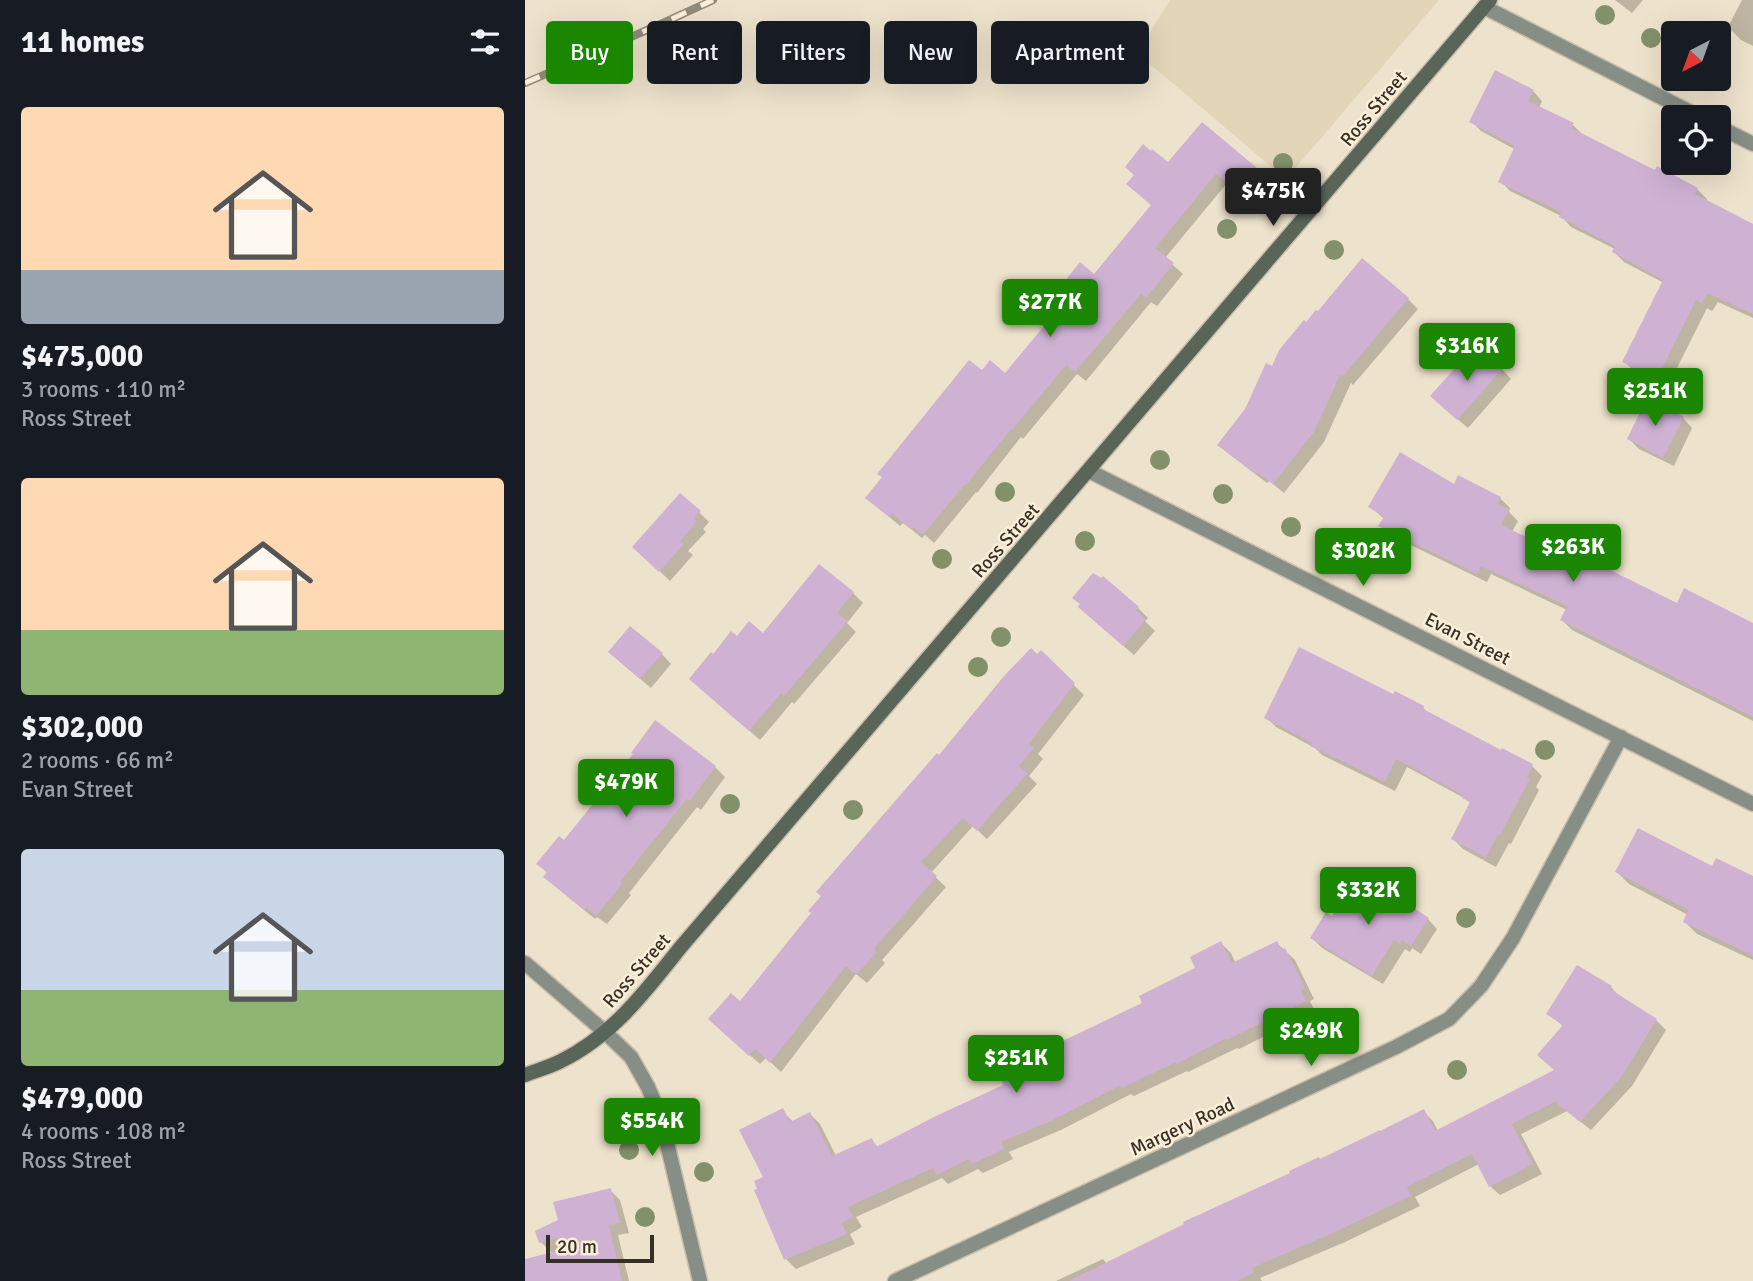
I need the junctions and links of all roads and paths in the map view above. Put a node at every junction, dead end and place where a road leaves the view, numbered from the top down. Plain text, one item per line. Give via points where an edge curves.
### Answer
1 (1487, 4) edge
2 (1677, 105) edge
3 (1731, 133) edge
4 (1753, 144) edge
5 (1089, 471) junction
6 (1621, 737) junction
7 (1753, 804) edge
8 (525, 963) edge
9 (606, 1032) junction
10 (525, 1075) edge
11 (700, 1281) edge
12 (895, 1281) edge

1 - 2 street
1 - 5 street, Ross Street
3 - 4 street
5 - 6 street, Evan Street
5 - 9 street, Ross Street
6 - 7 street, Evan Street
6 - 12 street, Margery Road via 1513,938 1481,986 1449,1019
8 - 9 street
9 - 10 street, Ross Street via 562,1061
9 - 11 street via 631,1056 661,1118

